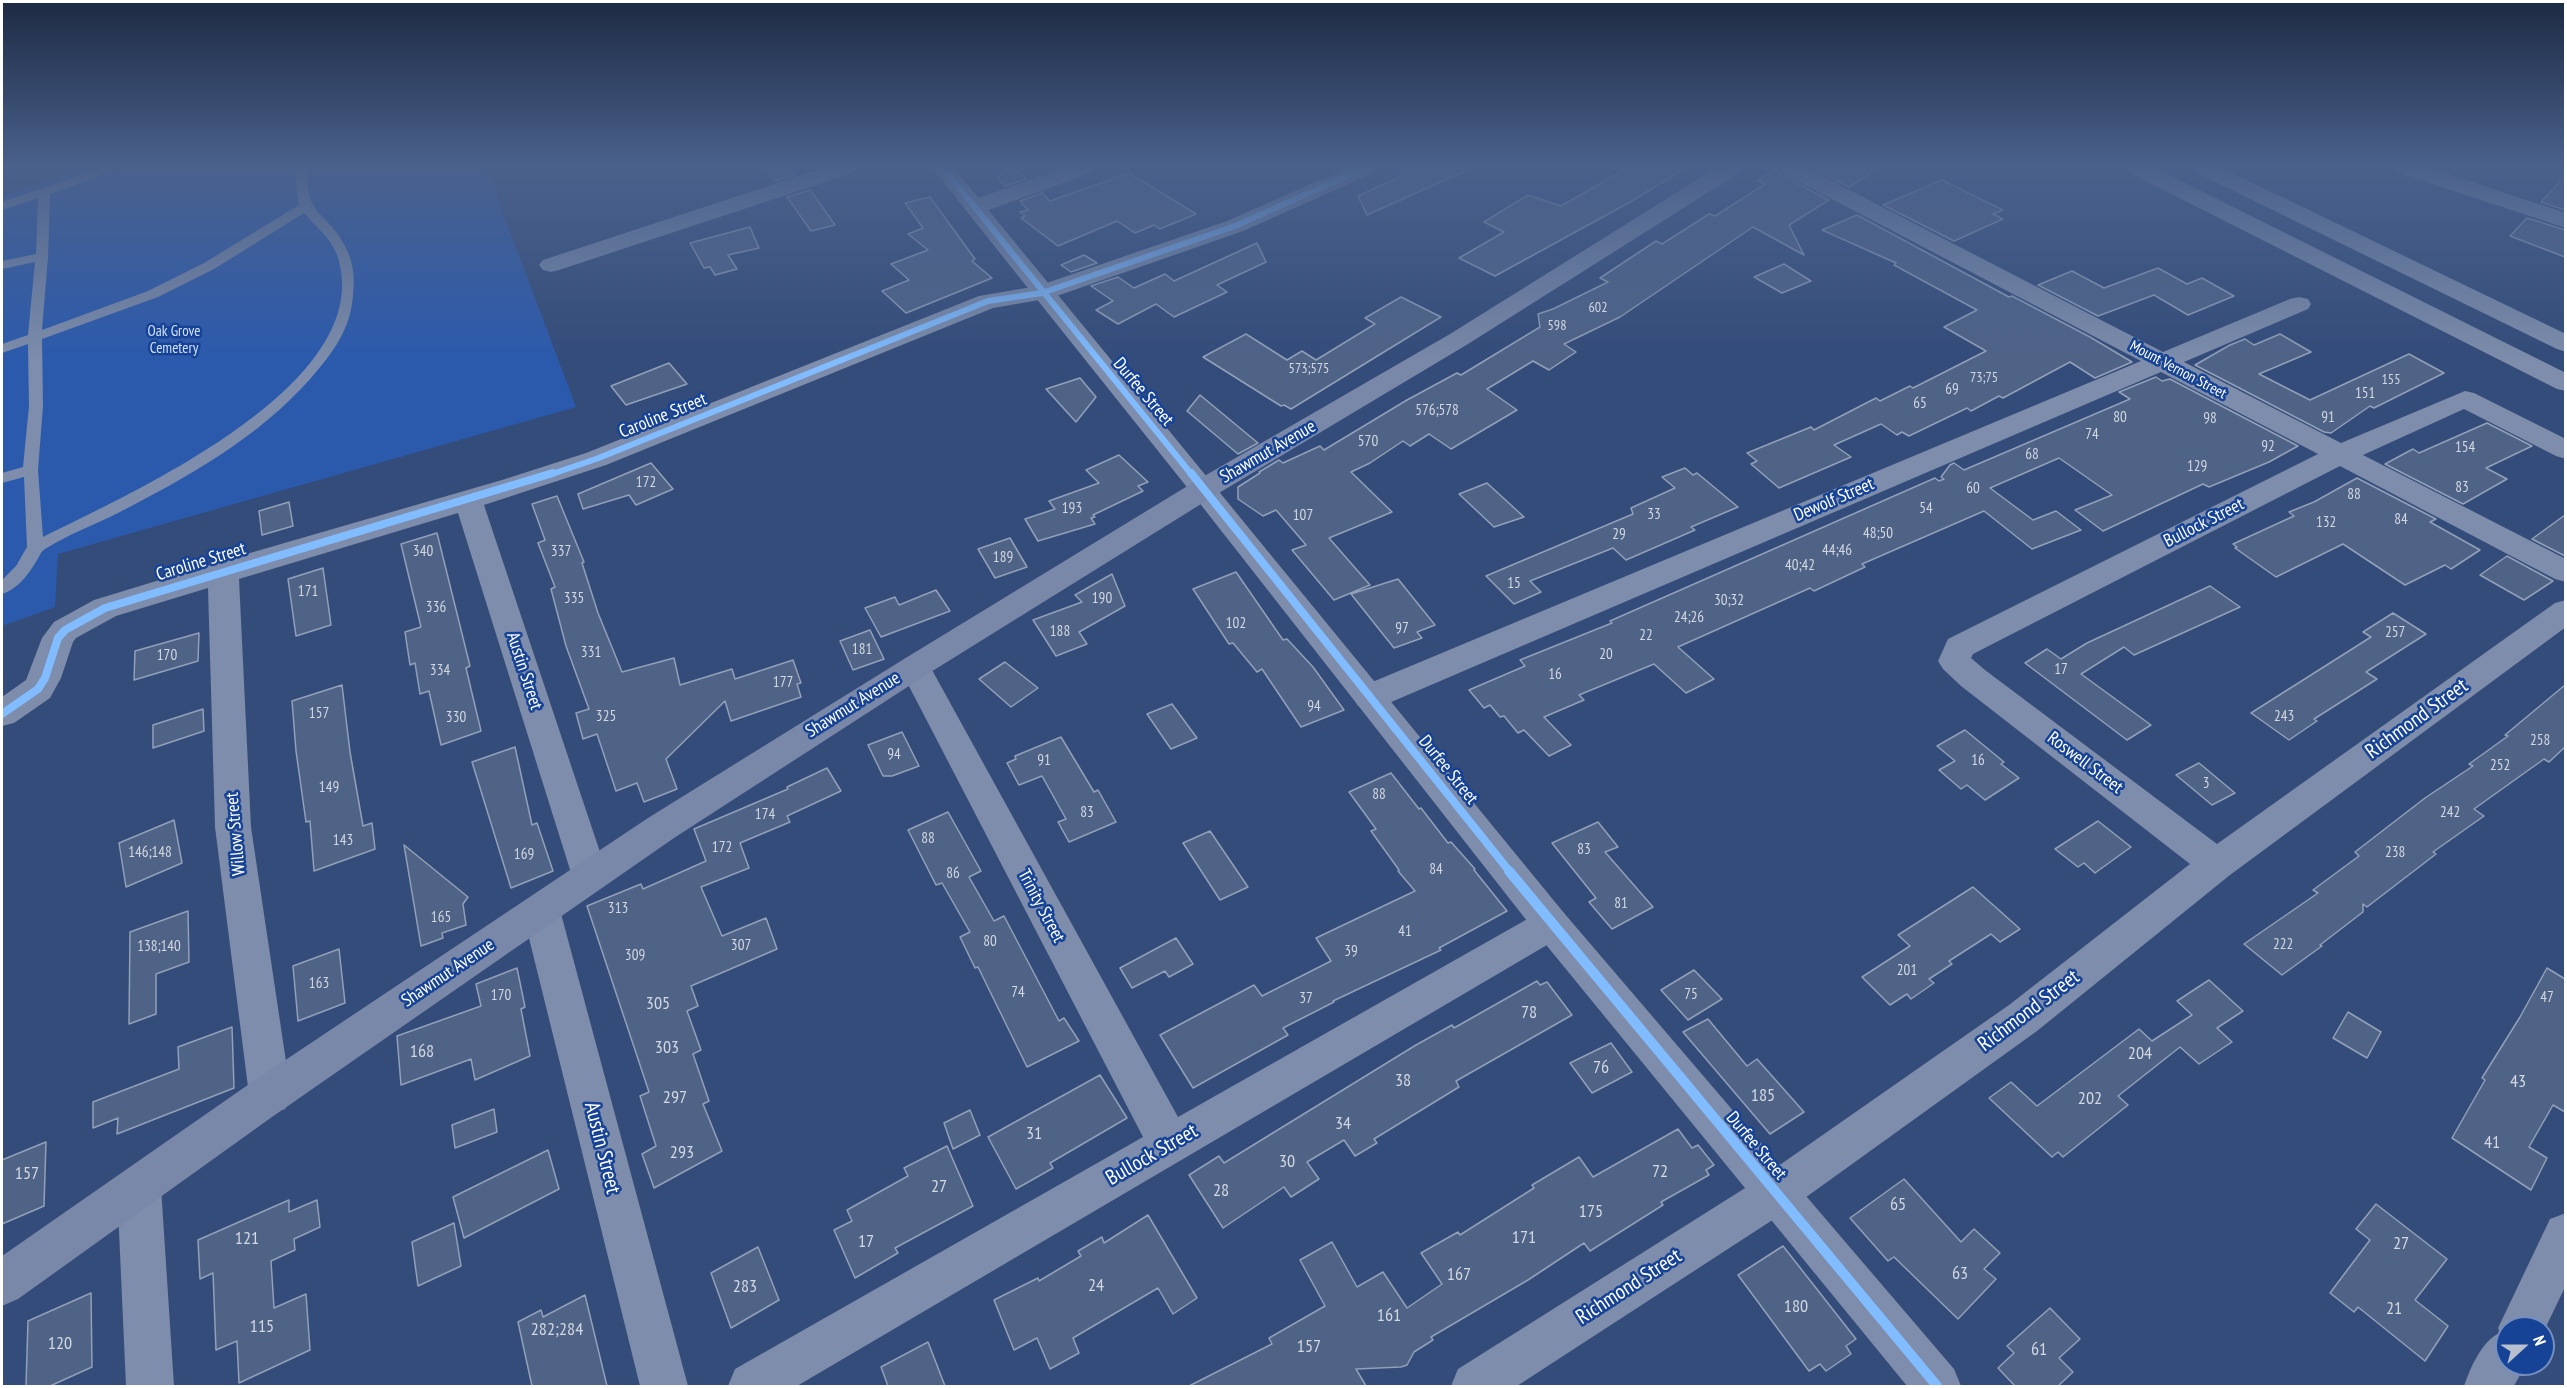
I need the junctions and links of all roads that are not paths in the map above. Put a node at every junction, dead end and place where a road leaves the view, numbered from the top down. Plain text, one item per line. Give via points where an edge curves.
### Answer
1 (43, 233) edge
2 (263, 233) edge
3 (330, 233) edge
4 (649, 233) edge
5 (995, 233) edge
6 (1215, 233) edge
7 (1628, 233) edge
8 (1915, 233) edge
9 (2267, 233) edge
10 (2337, 233) edge
11 (42, 258) junction
12 (551, 265) dead end
13 (2, 266) edge
14 (1042, 293) junction
15 (2299, 304) dead end
16 (35, 336) junction
17 (2565, 344) edge
18 (2, 349) edge
19 (2163, 362) junction
20 (2565, 383) edge
21 (2565, 450) edge
22 (2339, 455) junction
23 (30, 470) junction
24 (2, 478) edge
25 (1204, 489) junction
26 (468, 500) junction
27 (34, 547) junction
28 (223, 571) junction
29 (2565, 572) edge
30 (2, 588) edge
31 (2565, 612) edge
32 (1954, 661) joint
33 (915, 667) junction
34 (1370, 697) junction
35 (2, 714) edge
36 (2217, 864) junction
37 (590, 876) junction
38 (541, 910) junction
39 (1551, 924) junction
40 (270, 1095) junction
41 (1170, 1145) junction
42 (139, 1187) junction
43 (1776, 1193) junction
44 (2565, 1235) edge
45 (2, 1283) edge
46 (2527, 1316) edge
47 (150, 1386) edge
48 (663, 1386) edge
49 (752, 1386) edge
50 (1474, 1386) edge
51 (1937, 1386) edge

1 - 11 lane
2 - 16 lane via 153,294
3 - 27 lane via 344,256 347,275 342,319 331,343 285,398 206,458
4 - 12 main road
5 - 14 main road, Durfee Street
6 - 14 main road, Caroline Street
7 - 25 main road, Shawmut Avenue via 1459,339
8 - 19 main road, Mount Vernon Street
9 - 20 main road
10 - 17 main road
11 - 13 lane
11 - 16 lane
14 - 25 main road, Durfee Street
14 - 26 main road, Caroline Street via 988,301 632,446
15 - 19 main road, Dewolf Street
16 - 18 lane
16 - 23 lane via 36,406
19 - 22 main road, Mount Vernon Street
19 - 34 main road, Dewolf Street
21 - 22 main road, Bullock Street via 2465,399
22 - 29 main road, Mount Vernon Street
22 - 32 main road, Bullock Street via 1959,647
23 - 24 lane
23 - 27 lane
25 - 33 main road, Shawmut Avenue
25 - 34 main road, Durfee Street
26 - 28 main road, Caroline Street
26 - 37 main road, Austin Street
27 - 30 lane via 28,564
28 - 35 main road, Caroline Street via 124,600 76,622 58,638 38,689
28 - 40 main road, Willow Street via 233,827
31 - 36 main road, Richmond Street
32 - 36 main road, Roswell Street
33 - 37 main road, Shawmut Avenue
33 - 41 main road, Trinity Street
34 - 39 main road, Durfee Street
36 - 43 main road, Richmond Street via 2023,1018
37 - 38 main road, Shawmut Avenue
38 - 40 main road, Shawmut Avenue
38 - 48 main road, Austin Street
39 - 41 main road, Bullock Street
39 - 43 main road, Durfee Street
40 - 42 main road, Shawmut Avenue
41 - 49 main road, Bullock Street
42 - 45 main road, Shawmut Avenue
42 - 47 main road
43 - 50 main road, Richmond Street
43 - 51 main road, Durfee Street
44 - 46 main road

